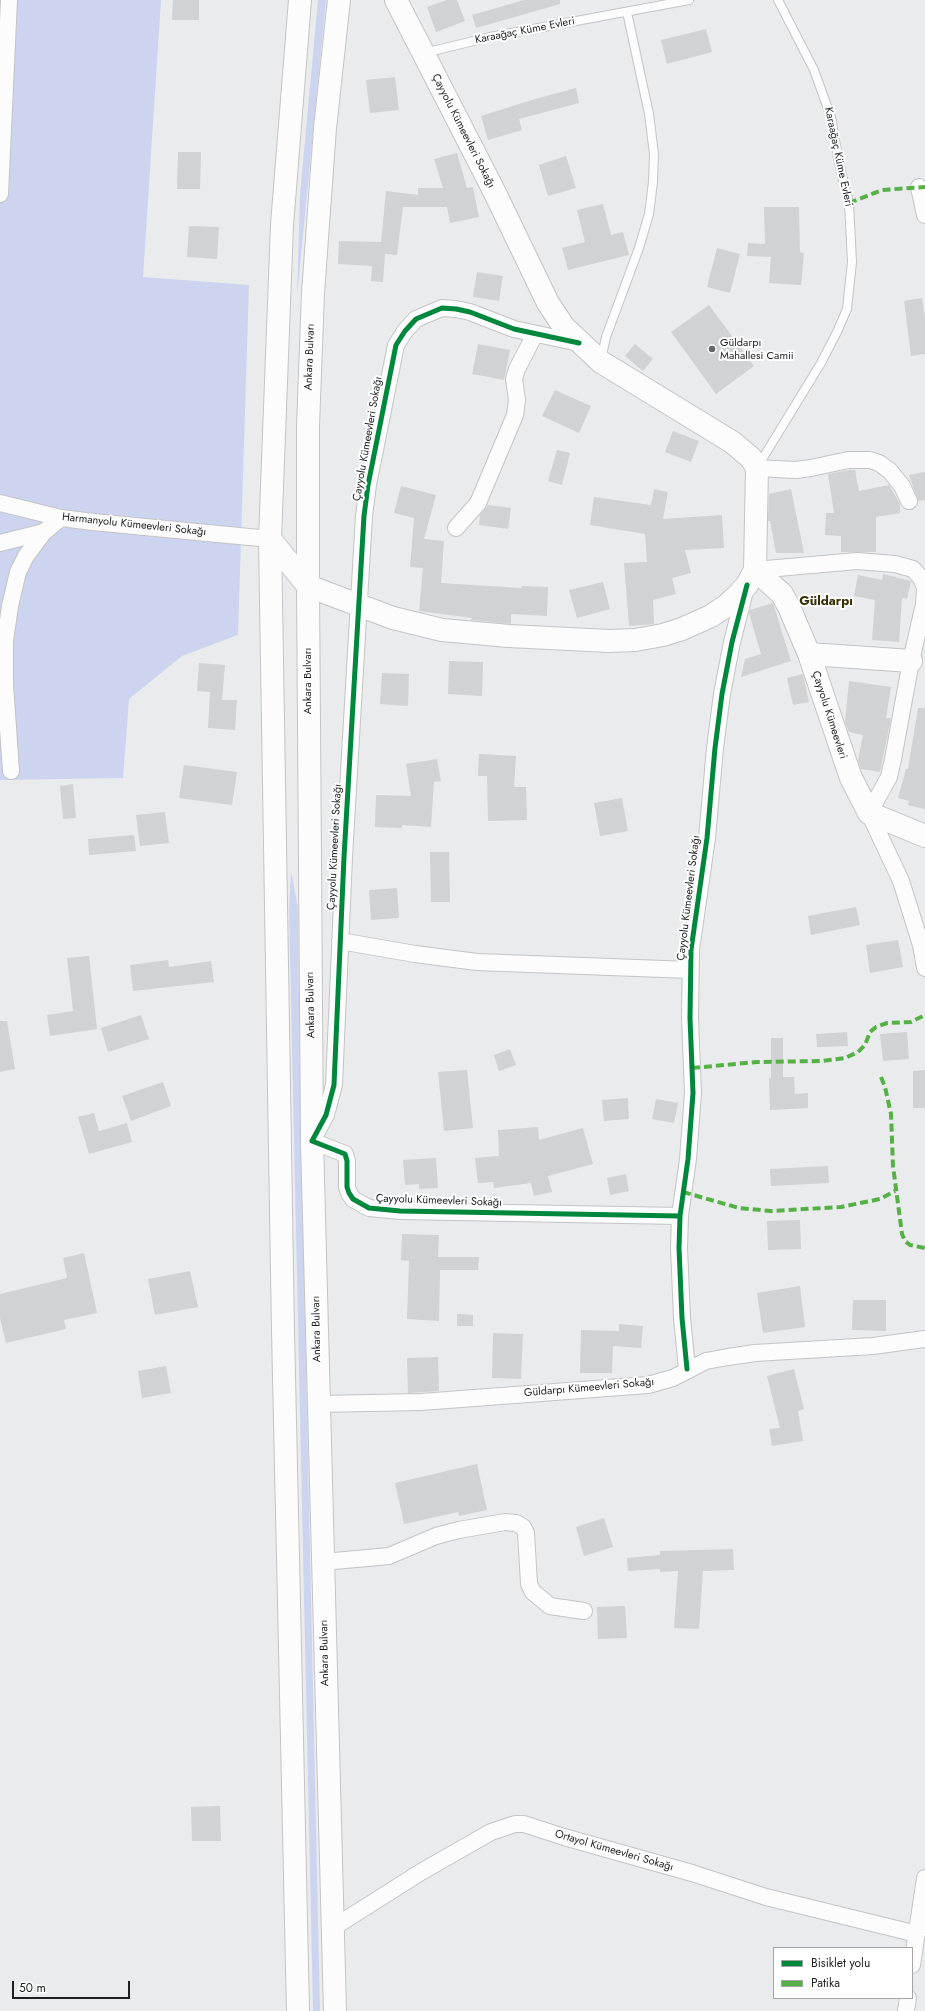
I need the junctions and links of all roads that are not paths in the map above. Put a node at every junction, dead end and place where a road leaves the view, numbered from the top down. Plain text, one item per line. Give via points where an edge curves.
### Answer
1 (9, 0) edge
2 (300, 0) edge
3 (338, 0) edge
4 (396, 0) edge
5 (689, 0) edge
6 (778, 0) edge
7 (627, 12) junction
8 (423, 53) junction
9 (919, 187) dead end
10 (0, 194) edge
11 (925, 215) edge
12 (535, 334) junction
13 (579, 343) junction
14 (601, 362) junction
15 (756, 468) junction
16 (909, 501) dead end
17 (0, 503) edge
18 (61, 518) junction
19 (456, 528) dead end
20 (44, 532) junction
21 (270, 539) junction
22 (0, 544) edge
23 (751, 577) junction
24 (308, 586) junction
25 (925, 596) edge
26 (358, 606) junction
27 (809, 654) junction
28 (911, 661) junction
29 (11, 771) dead end
30 (869, 813) junction
31 (925, 836) edge
32 (340, 941) junction
33 (925, 968) edge
34 (690, 970) junction
35 (312, 1141) junction
36 (680, 1216) junction
37 (925, 1339) edge
38 (687, 1369) junction
39 (319, 1404) junction
40 (323, 1562) junction
41 (584, 1611) dead end
42 (925, 1878) edge
43 (332, 1929) junction
44 (917, 1934) junction
45 (913, 1959) edge
46 (908, 1999) edge
47 (298, 2011) edge
48 (335, 2011) edge
49 (906, 2011) edge

1 - 10 street
2 - 21 main road via 282,225
3 - 24 main road, Ankara Bulvarı via 312,300 308,419
4 - 8 main road, Çayyolu Kümeevleri Sokağı
5 - 7 lane, Karaağaç Küme Evleri
6 - 15 lane, Karaağaç Küme Evleri via 814,70 831,117 849,203 852,262 847,309 837,332 821,363
7 - 8 lane, Karaağaç Küme Evleri via 490,37
7 - 14 lane via 649,114 654,154 653,182 649,214 606,337
8 - 13 main road, Çayyolu Kümeevleri Sokağı via 548,302 564,327
9 - 11 street
12 - 13 street, Çayyolu Kümeevleri Sokağı
12 - 19 street via 515,374 515,415 478,503
12 - 26 street, Çayyolu Kümeevleri Sokağı via 456,308 442,308 429,313 416,319 405,331 396,345 392,360 368,485
13 - 14 main road, Çayyolu Kümeevleri Sokağı
14 - 15 main road, Çayyolu Kümeevleri Sokağı via 732,442 746,453
15 - 16 street via 796,470 848,460 870,460 879,463 894,475
15 - 23 main road, Çayyolu Kümeevleri Sokağı
17 - 18 street, Harmanyolu Kümeevleri Sokağı
18 - 20 street
18 - 21 street, Harmanyolu Kümeevleri Sokağı
20 - 22 street
20 - 29 street via 26,556 18,572 5,642
21 - 24 main road
21 - 47 main road via 283,1339
23 - 25 street via 857,562 895,564 913,569 921,578
23 - 26 main road via 726,606 711,616 663,635 635,640 509,636 442,630
23 - 27 main road, Çayyolu Kümeevleri via 782,594
23 - 34 street, Çayyolu Kümeevleri Sokağı via 732,642 722,694
24 - 26 main road
24 - 35 main road, Ankara Bulvarı
25 - 28 street
26 - 32 street, Çayyolu Kümeevleri Sokağı
27 - 28 main road
27 - 30 main road, Çayyolu Kümeevleri via 851,778
28 - 30 street via 890,771
30 - 31 main road
30 - 33 street via 902,881 921,945
32 - 34 street, Çayyolu Kümeevleri Sokağı via 477,962
32 - 35 street, Çayyolu Kümeevleri Sokağı via 334,1085 326,1115
34 - 36 street, Çayyolu Kümeevleri Sokağı via 693,1094
35 - 36 street, Çayyolu Kümeevleri Sokağı via 345,1154 349,1193 369,1208 400,1211
35 - 39 main road, Ankara Bulvarı
36 - 38 street, Çayyolu Kümeevleri Sokağı via 680,1283
37 - 38 street, Güldarpı Kümeevleri Sokağı via 846,1348 755,1353 706,1361
38 - 39 street, Güldarpı Kümeevleri Sokağı via 673,1378 648,1385 421,1402
39 - 40 main road, Ankara Bulvarı
40 - 41 street via 389,1556 436,1536 459,1530 498,1523 516,1523 523,1527 526,1533 529,1584 533,1592 550,1606
40 - 43 main road, Ankara Bulvarı
42 - 44 street
43 - 44 street, Ortayol Kümeevleri Sokağı via 414,1876 491,1832 515,1824 524,1824 781,1901
43 - 48 main road, Ankara Bulvarı
44 - 45 street
46 - 49 street

